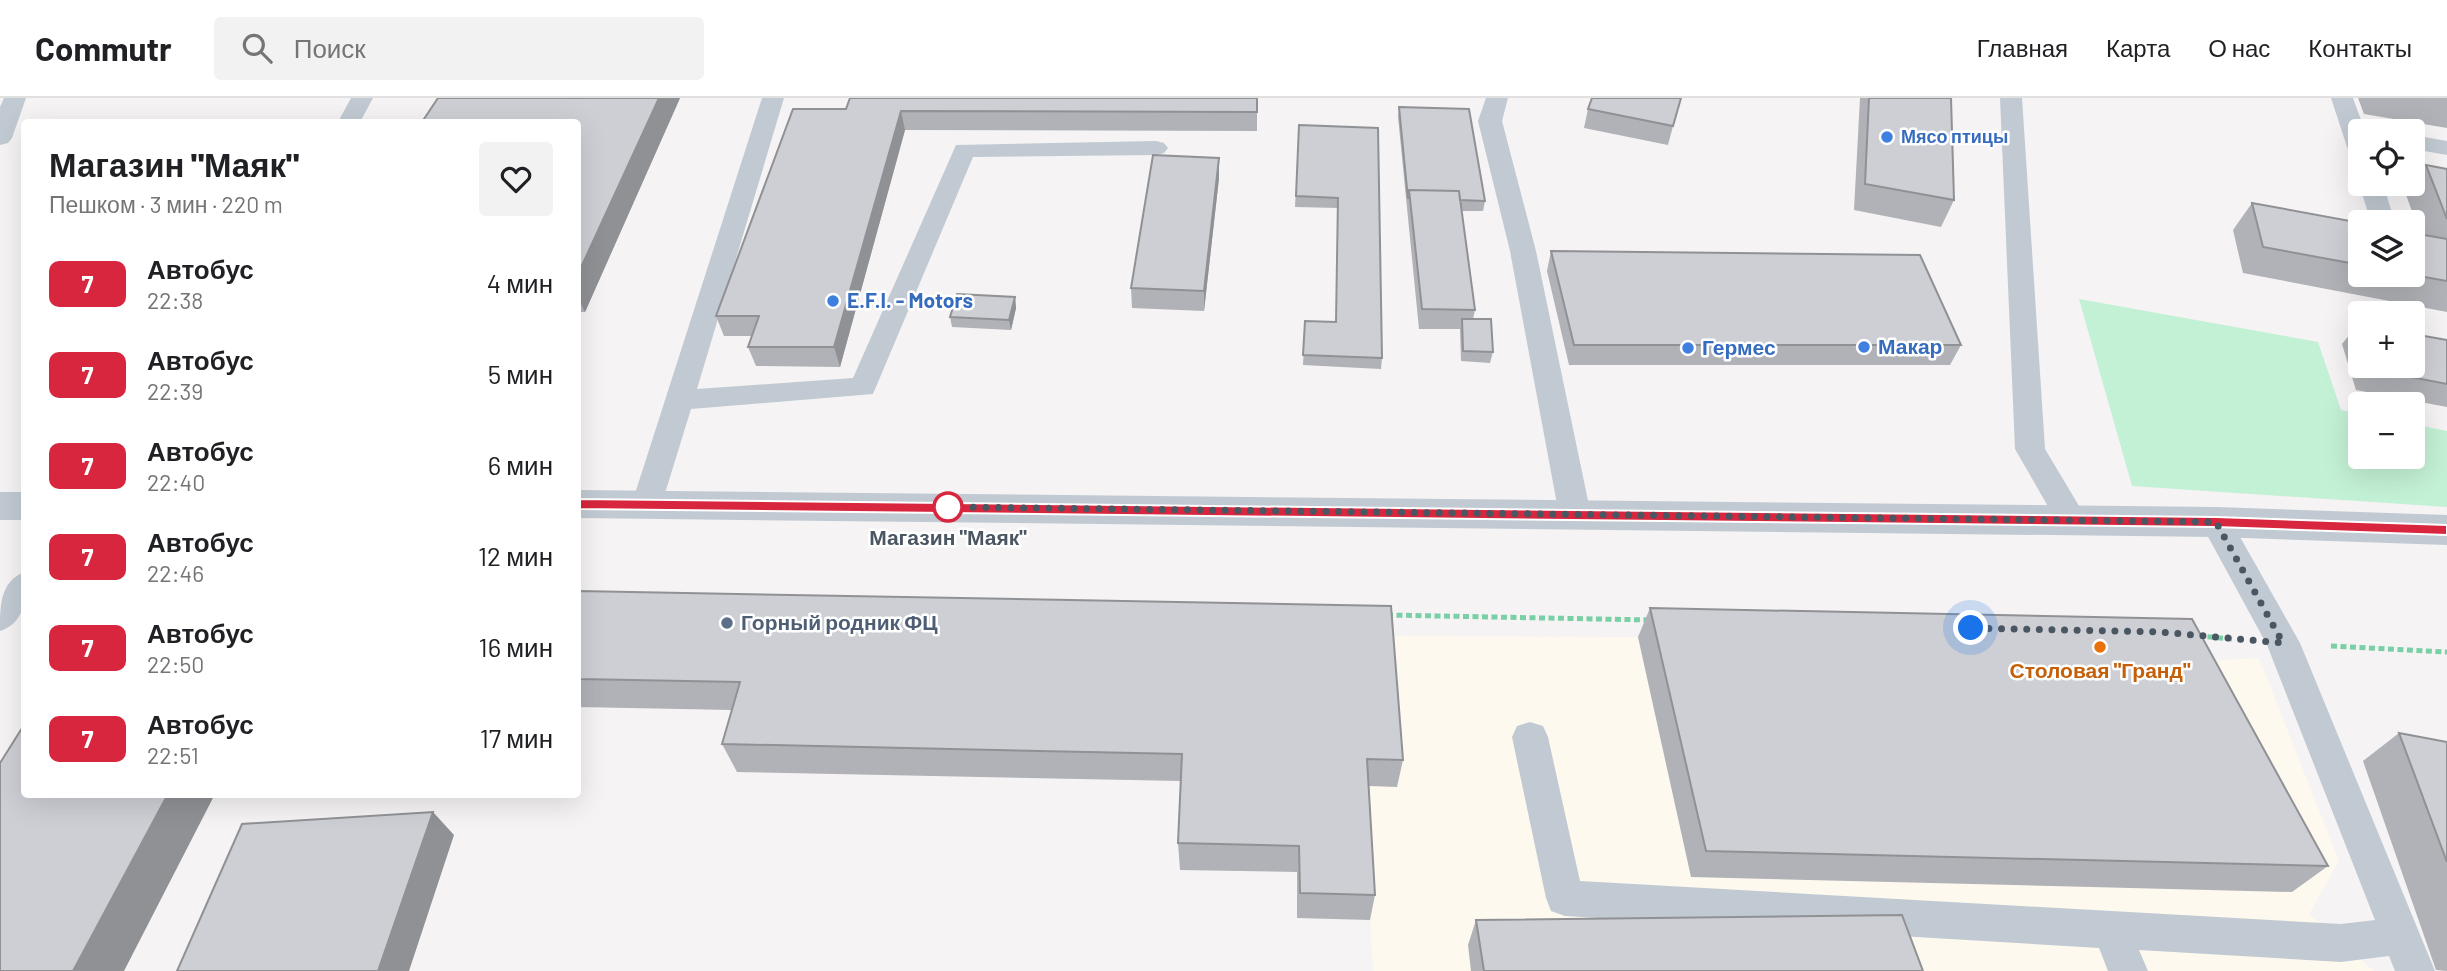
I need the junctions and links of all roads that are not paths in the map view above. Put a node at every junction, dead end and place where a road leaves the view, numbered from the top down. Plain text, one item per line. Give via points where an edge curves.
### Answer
1 (15, 98) edge
2 (362, 98) edge
3 (773, 98) edge
4 (1497, 98) edge
5 (2011, 98) edge
6 (2342, 98) edge
7 (351, 119) edge
8 (2350, 119) edge
9 (0, 138) edge
10 (2425, 144) edge
11 (1156, 148) dead end
12 (2447, 148) edge
13 (1522, 251) junction
14 (1550, 251) edge
15 (680, 400) junction
16 (647, 503) junction
17 (581, 504) edge
18 (0, 506) edge
19 (21, 506) edge
20 (1575, 515) junction
21 (2072, 521) junction
22 (2216, 522) junction
23 (2447, 530) edge
24 (21, 589) edge
25 (0, 618) edge
26 (1530, 737) dead end
27 (2112, 930) junction
28 (2400, 936) junction
29 (2128, 971) edge
30 (2414, 971) edge

1 - 9 lane
2 - 7 lane
3 - 15 lane
4 - 13 lane via 1490,121
5 - 21 lane via 2030,449
6 - 8 lane
10 - 12 lane
11 - 15 lane via 964,150 863,387
13 - 14 lane
13 - 20 lane
15 - 16 lane
16 - 17 street
16 - 20 street
18 - 19 street
20 - 21 street
21 - 22 street
22 - 23 street
22 - 28 lane via 2283,643
24 - 25 lane
26 - 27 lane via 1565,898
27 - 28 lane via 2341,943
27 - 29 lane
28 - 30 lane

